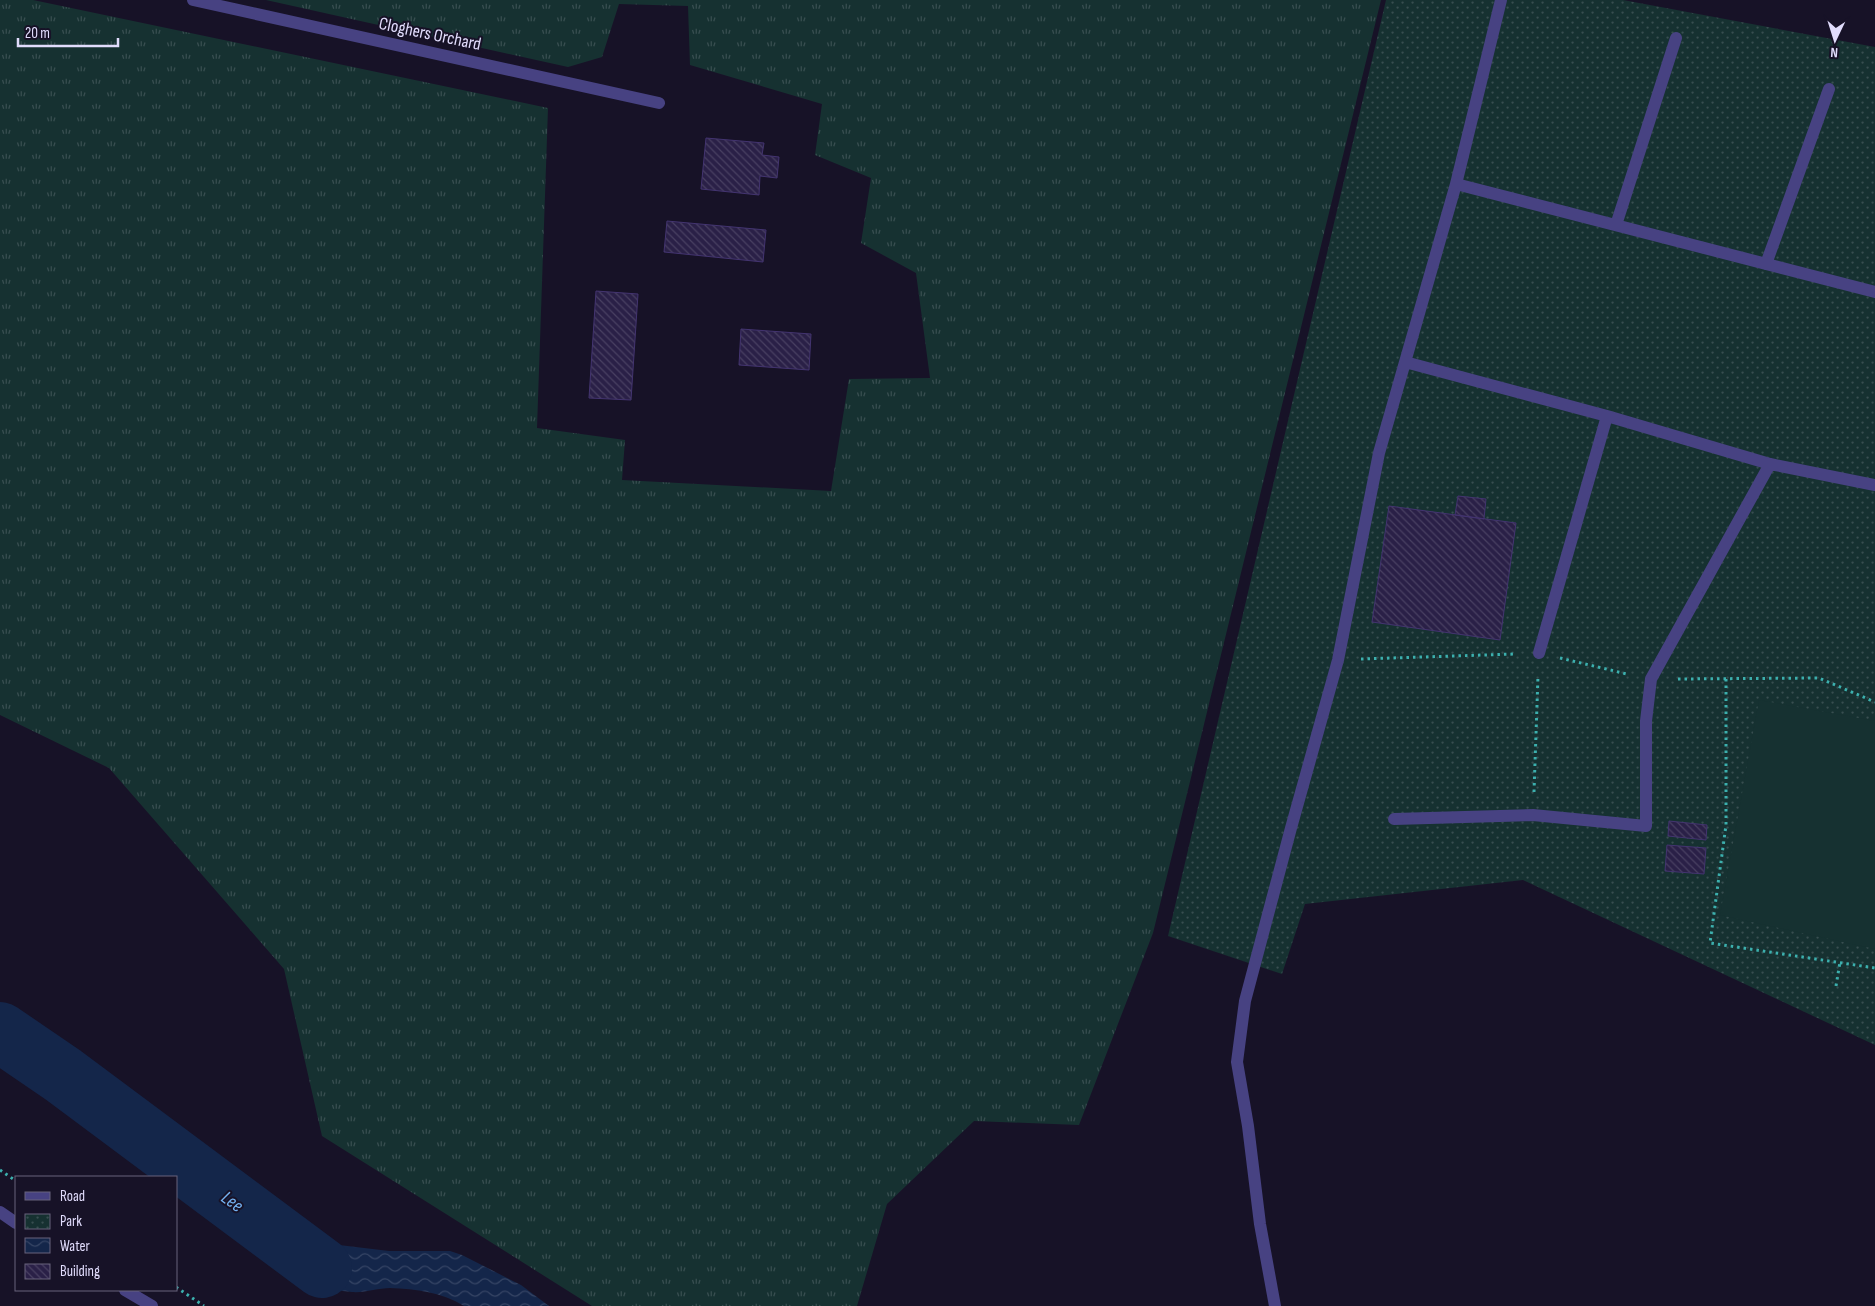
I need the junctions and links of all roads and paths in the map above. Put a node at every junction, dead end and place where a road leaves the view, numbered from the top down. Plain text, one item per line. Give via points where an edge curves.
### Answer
1 (193, 0) edge
2 (1501, 0) edge
3 (1676, 38) dead end
4 (1829, 89) dead end
5 (659, 103) dead end
6 (1456, 184) junction
7 (1616, 225) junction
8 (1766, 264) junction
9 (1875, 292) edge
10 (1405, 362) junction
11 (1607, 416) junction
12 (1770, 464) junction
13 (1875, 486) edge
14 (1539, 653) junction
15 (1338, 660) junction
16 (1651, 679) junction
17 (1726, 680) junction
18 (1875, 702) edge
19 (1533, 815) junction
20 (1394, 820) dead end
21 (1840, 962) junction
22 (1875, 968) edge
23 (1836, 986) dead end
24 (0, 1170) edge
25 (15, 1180) edge
26 (0, 1212) edge
27 (15, 1222) edge
28 (178, 1288) edge
29 (127, 1291) edge
30 (152, 1306) edge
31 (204, 1306) edge
32 (1275, 1306) edge

1 - 5 street, Cloghers Orchard
2 - 6 street
3 - 7 street
4 - 8 street
6 - 7 street
6 - 10 street
7 - 8 street
8 - 9 street
10 - 11 street
10 - 15 street via 1379,453
11 - 12 street
11 - 14 street
12 - 13 street
12 - 16 street
14 - 15 path
14 - 16 path
14 - 19 path
15 - 32 street via 1245,1002 1237,1062
16 - 17 path
16 - 19 street via 1646,721 1646,826
17 - 18 path via 1819,678
17 - 21 path via 1726,825 1710,943
19 - 20 street
21 - 22 path
21 - 23 path
24 - 25 path
26 - 27 street
28 - 31 path
29 - 30 street

